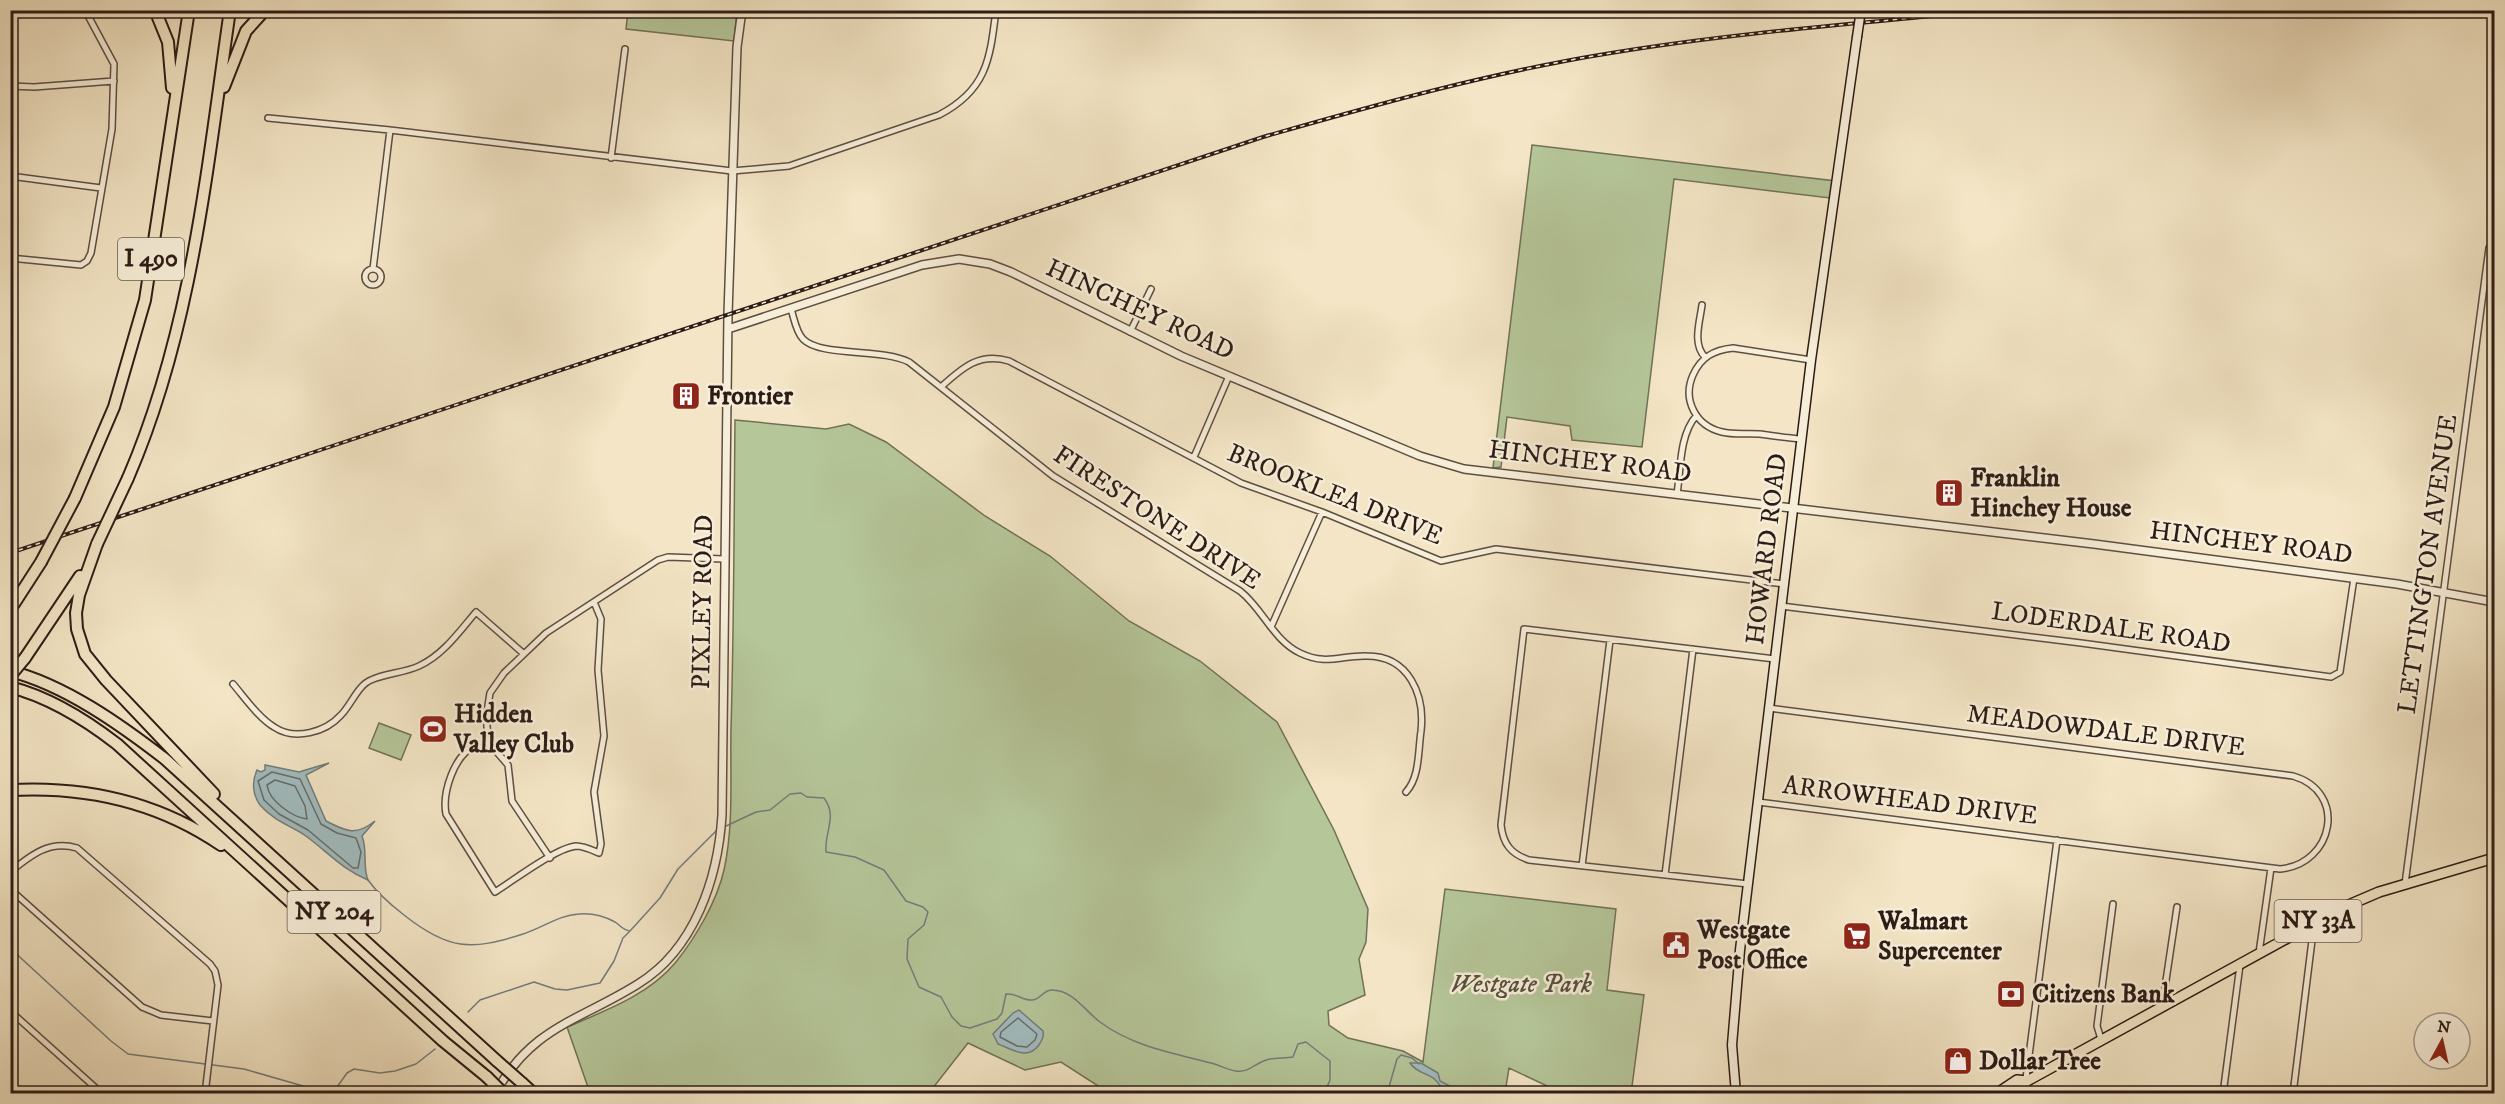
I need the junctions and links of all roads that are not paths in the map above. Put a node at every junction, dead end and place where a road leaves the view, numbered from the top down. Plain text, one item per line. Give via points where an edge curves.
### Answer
1 (85, 10) edge
2 (155, 10) edge
3 (189, 10) edge
4 (230, 10) edge
5 (265, 10) edge
6 (742, 10) edge
7 (996, 10) edge
8 (1861, 10) edge
9 (625, 49) dead end
10 (114, 81) junction
11 (10, 86) edge
12 (214, 116) junction
13 (268, 118) dead end
14 (172, 122) junction
15 (390, 130) junction
16 (611, 158) junction
17 (732, 171) junction
18 (10, 176) edge
19 (101, 188) junction
20 (2489, 248) dead end
21 (10, 258) edge
22 (374, 269) dead end
23 (1151, 289) dead end
24 (1702, 305) dead end
25 (791, 309) junction
26 (728, 329) junction
27 (1130, 332) junction
28 (1705, 357) junction
29 (1811, 360) junction
30 (1229, 376) junction
31 (941, 387) junction
32 (1696, 416) junction
33 (1802, 439) junction
34 (1194, 457) junction
35 (1677, 494) junction
36 (1793, 507) junction
37 (1322, 512) junction
38 (97, 544) junction
39 (724, 560) junction
40 (2354, 578) junction
41 (1784, 584) junction
42 (2444, 592) junction
43 (594, 602) junction
44 (2494, 602) edge
45 (1781, 606) junction
46 (10, 609) edge
47 (1271, 627) junction
48 (1610, 640) junction
49 (1693, 649) junction
50 (524, 654) junction
51 (1775, 659) junction
52 (10, 671) edge
53 (10, 676) edge
54 (233, 684) dead end
55 (10, 687) edge
56 (1769, 708) junction
57 (489, 743) junction
58 (10, 790) edge
59 (1406, 792) dead end
60 (1758, 802) junction
61 (2057, 840) junction
62 (272, 855) junction
63 (550, 858) junction
64 (2494, 858) edge
65 (1582, 866) junction
66 (2271, 868) junction
67 (10, 872) edge
68 (1665, 875) junction
69 (273, 884) junction
70 (1748, 884) junction
71 (2405, 885) junction
72 (10, 889) edge
73 (2113, 904) dead end
74 (2177, 908) dead end
75 (2314, 922) junction
76 (2259, 952) junction
77 (2240, 963) junction
78 (2170, 1002) junction
79 (10, 1011) edge
80 (213, 1022) junction
81 (2101, 1040) junction
82 (2027, 1081) junction
83 (105, 1093) edge
84 (205, 1094) edge
85 (495, 1094) edge
86 (504, 1094) edge
87 (534, 1094) edge
88 (1736, 1094) edge
89 (1996, 1094) edge
90 (2016, 1094) edge
91 (2024, 1094) edge
92 (2223, 1094) edge
93 (2293, 1094) edge

1 - 10 street via 114,64
2 - 14 highway via 172,64
3 - 14 highway, I 490
4 - 12 highway, I 490
5 - 12 highway via 246,31
6 - 17 street, PIXLEY ROAD
7 - 17 street via 984,73 968,95 948,110 789,166
8 - 29 main road, HOWARD ROAD, bridge
9 - 16 street
10 - 11 street
10 - 19 street via 112,129
12 - 38 highway, I 490, bridge via 179,325 161,393
13 - 15 street
14 - 46 highway, I 490, bridge via 145,300 114,407 75,498 41,562
15 - 16 street
15 - 22 street
16 - 17 street
17 - 26 street, PIXLEY ROAD
18 - 19 street
19 - 21 street via 87,261 81,265
20 - 42 street, LETTINGTON AVENUE
23 - 27 street
24 - 28 street via 1698,348
25 - 26 street, HINCHEY ROAD
25 - 27 street, HINCHEY ROAD via 922,265 966,259 1011,272
25 - 31 street, FIRESTONE DRIVE via 799,333 810,345 900,357
26 - 39 street, PIXLEY ROAD
27 - 30 street, HINCHEY ROAD
28 - 29 street via 1733,348
28 - 32 street via 1689,389
29 - 33 main road, HOWARD ROAD
30 - 34 street
30 - 35 street, HINCHEY ROAD via 1446,465
31 - 34 street, BROOKLEA DRIVE via 966,365 998,357
31 - 47 street, FIRESTONE DRIVE via 1053,476 1240,591 1257,606
32 - 33 street via 1722,432
32 - 35 street via 1685,436
33 - 36 main road, HOWARD ROAD
34 - 37 street, BROOKLEA DRIVE via 1241,483
35 - 36 street, HINCHEY ROAD
36 - 40 street, HINCHEY ROAD
36 - 41 main road, HOWARD ROAD
37 - 41 street, BROOKLEA DRIVE via 1441,561 1496,549
37 - 47 street
38 - 53 highway, I 490, bridge via 77,581
38 - 62 highway via 76,613 85,654
39 - 43 street via 658,560
39 - 85 street, PIXLEY ROAD via 721,826 705,899 675,951 642,981 542,1037 516,1062
40 - 42 street, HINCHEY ROAD
40 - 45 street, LODERDALE ROAD via 2342,665 2340,672 2331,677
41 - 45 main road, HOWARD ROAD
42 - 44 street, HINCHEY ROAD
42 - 71 street, LETTINGTON AVENUE
43 - 50 street via 546,633
43 - 63 street via 601,619 598,670 604,736 594,798 601,849 599,853 574,846
45 - 51 main road, HOWARD ROAD
47 - 59 street, FIRESTONE DRIVE via 1295,650 1313,658 1329,661 1375,656 1404,670 1416,687 1421,714 1414,783
48 - 49 street
48 - 65 street
48 - 65 street via 1524,630 1502,837 1505,845 1520,857
49 - 51 street
49 - 68 street
50 - 54 street via 476,612 432,659 369,680 333,722 304,734 274,727
50 - 57 street via 490,693 486,710
51 - 56 main road, HOWARD ROAD
52 - 62 highway via 68,695 126,728
55 - 69 highway via 62,708 93,726
56 - 60 main road, HOWARD ROAD
56 - 66 street, MEADOWDALE DRIVE via 2257,770 2301,779 2320,792 2325,803 2324,840 2301,864
57 - 63 street via 508,765 512,801
57 - 63 street via 470,749 453,771 444,798 446,814 495,892
58 - 69 highway via 76,791 141,805 210,837
60 - 61 street, ARROWHEAD DRIVE
60 - 70 main road, HOWARD ROAD
61 - 66 street, MEADOWDALE DRIVE
61 - 82 street
62 - 87 highway, NY 204, bridge
64 - 71 main road, NY 33A
65 - 68 street
66 - 76 street
67 - 80 street via 50,846 69,846 84,852 210,964 218,986
68 - 70 street
69 - 86 highway, NY 204, bridge
70 - 88 main road, HOWARD ROAD via 1733,1016
71 - 75 main road, NY 33A via 2363,898
72 - 80 street via 142,1007 161,1015
73 - 81 street via 2097,1026
74 - 78 street via 2165,987
75 - 76 main road, NY 33A
75 - 93 street
76 - 77 main road, NY 33A
77 - 78 main road, NY 33A
77 - 92 street
78 - 81 main road, NY 33A
79 - 83 street
80 - 84 street
81 - 82 main road, NY 33A
82 - 89 main road, NY 33A via 2017,1080
82 - 90 main road, NY 33A
82 - 91 street

